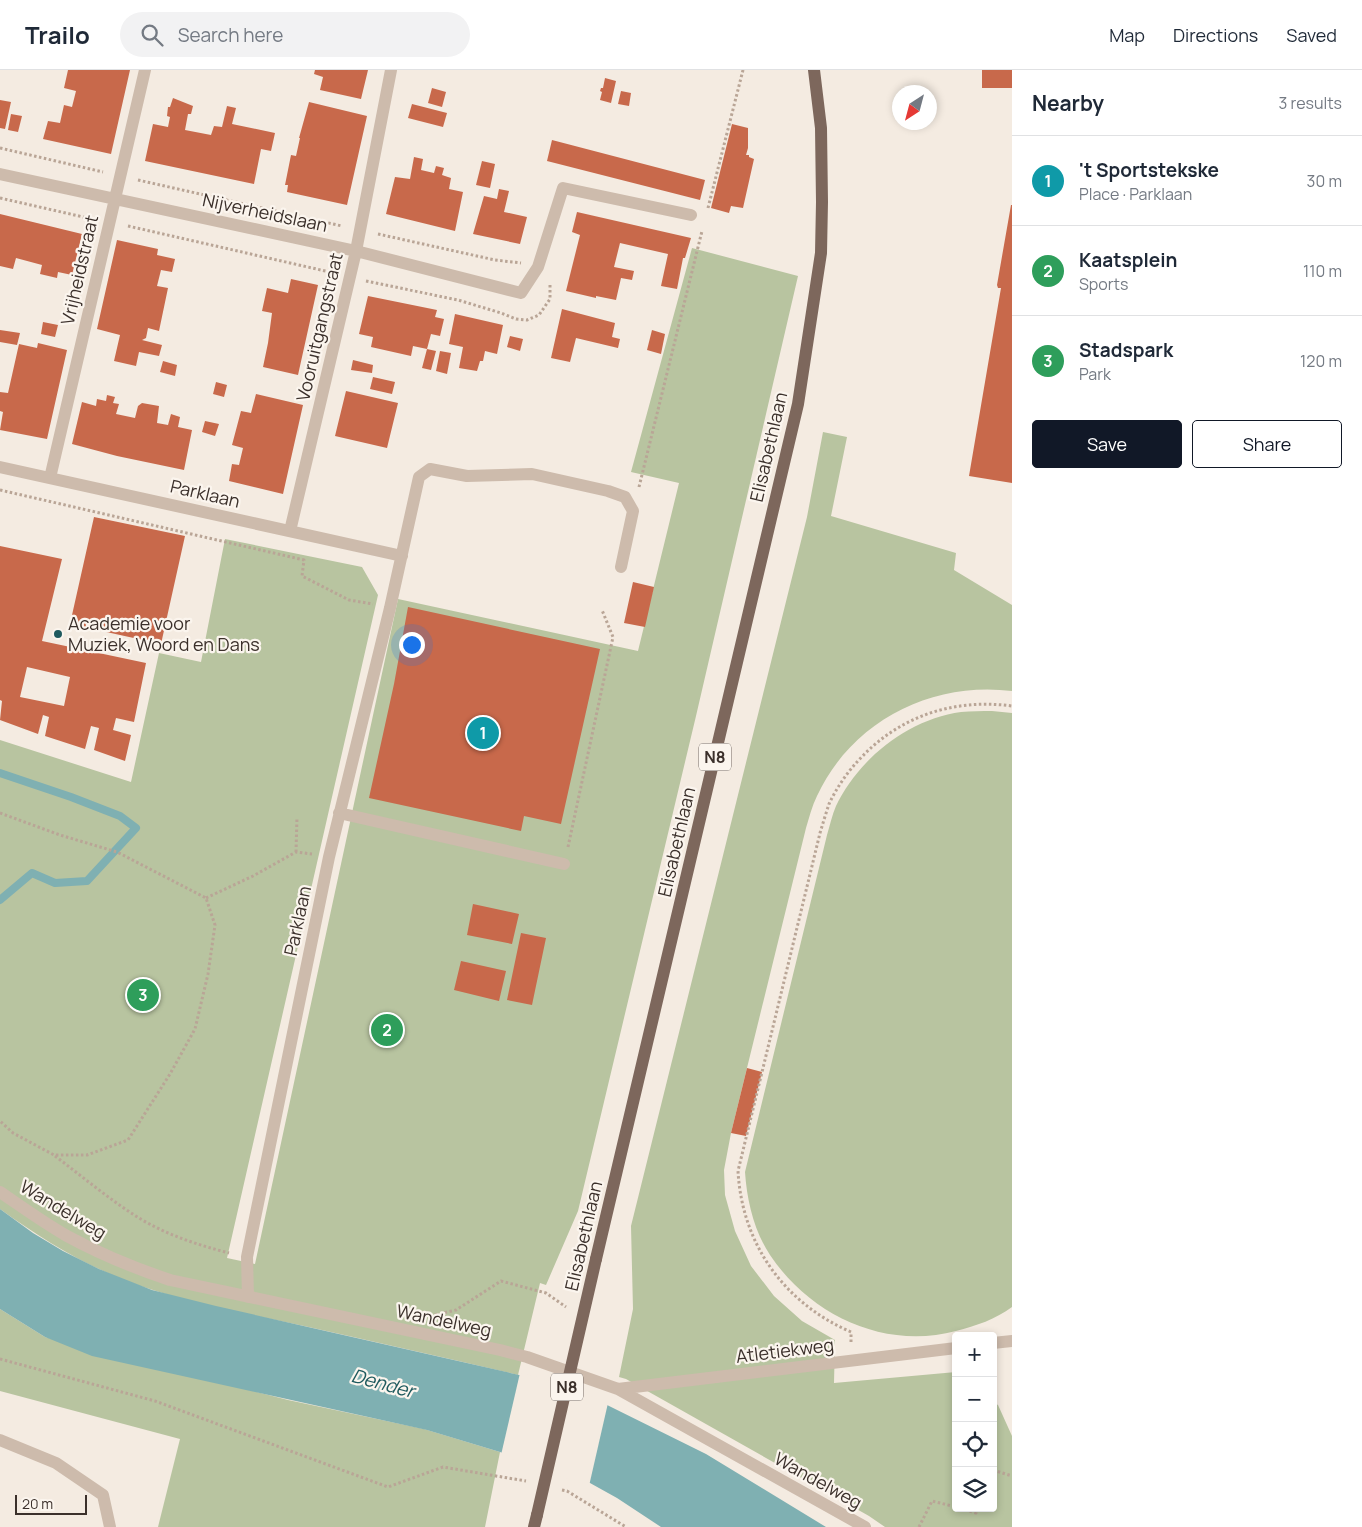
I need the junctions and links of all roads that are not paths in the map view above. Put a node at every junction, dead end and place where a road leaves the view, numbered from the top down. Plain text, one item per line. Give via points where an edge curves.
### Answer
1 (145, 70) edge
2 (391, 70) edge
3 (814, 70) edge
4 (0, 174) edge
5 (114, 199) junction
6 (692, 215) dead end
7 (356, 251) junction
8 (0, 467) edge
9 (50, 478) junction
10 (290, 531) junction
11 (402, 556) junction
12 (621, 567) dead end
13 (339, 813) junction
14 (564, 864) road end
15 (0, 1192) edge
16 (248, 1297) junction
17 (1012, 1341) edge
18 (997, 1343) edge
19 (952, 1348) edge
20 (618, 1389) junction
21 (0, 1440) edge
22 (536, 1521) edge
23 (110, 1527) edge
24 (866, 1527) edge

1 - 5 street, Vrijheidstraat
2 - 7 street, Vooruitgangstraat
3 - 22 main road, Elisabethlaan / N8, bridge via 821,128 821,253 798,404
4 - 5 street, Nijverheidslaan
5 - 7 street, Nijverheidslaan
5 - 9 street, Vrijheidstraat
6 - 7 street, Nijverheidslaan via 563,188 538,267 521,293
7 - 10 street, Vooruitgangstraat
8 - 9 street, Parklaan
9 - 10 street, Parklaan
10 - 11 street, Parklaan
11 - 12 street, Parklaan via 419,477 430,469 467,476 532,474 625,497 633,511
11 - 13 street, Parklaan
13 - 14 street
13 - 16 street, Parklaan via 247,1257
15 - 16 street, Wandelweg via 66,1236 134,1268 170,1280
16 - 20 street, Wandelweg via 527,1357
17 - 18 street
19 - 20 street, Atletiekweg
20 - 24 street, Wandelweg
21 - 23 street via 56,1463 103,1496

